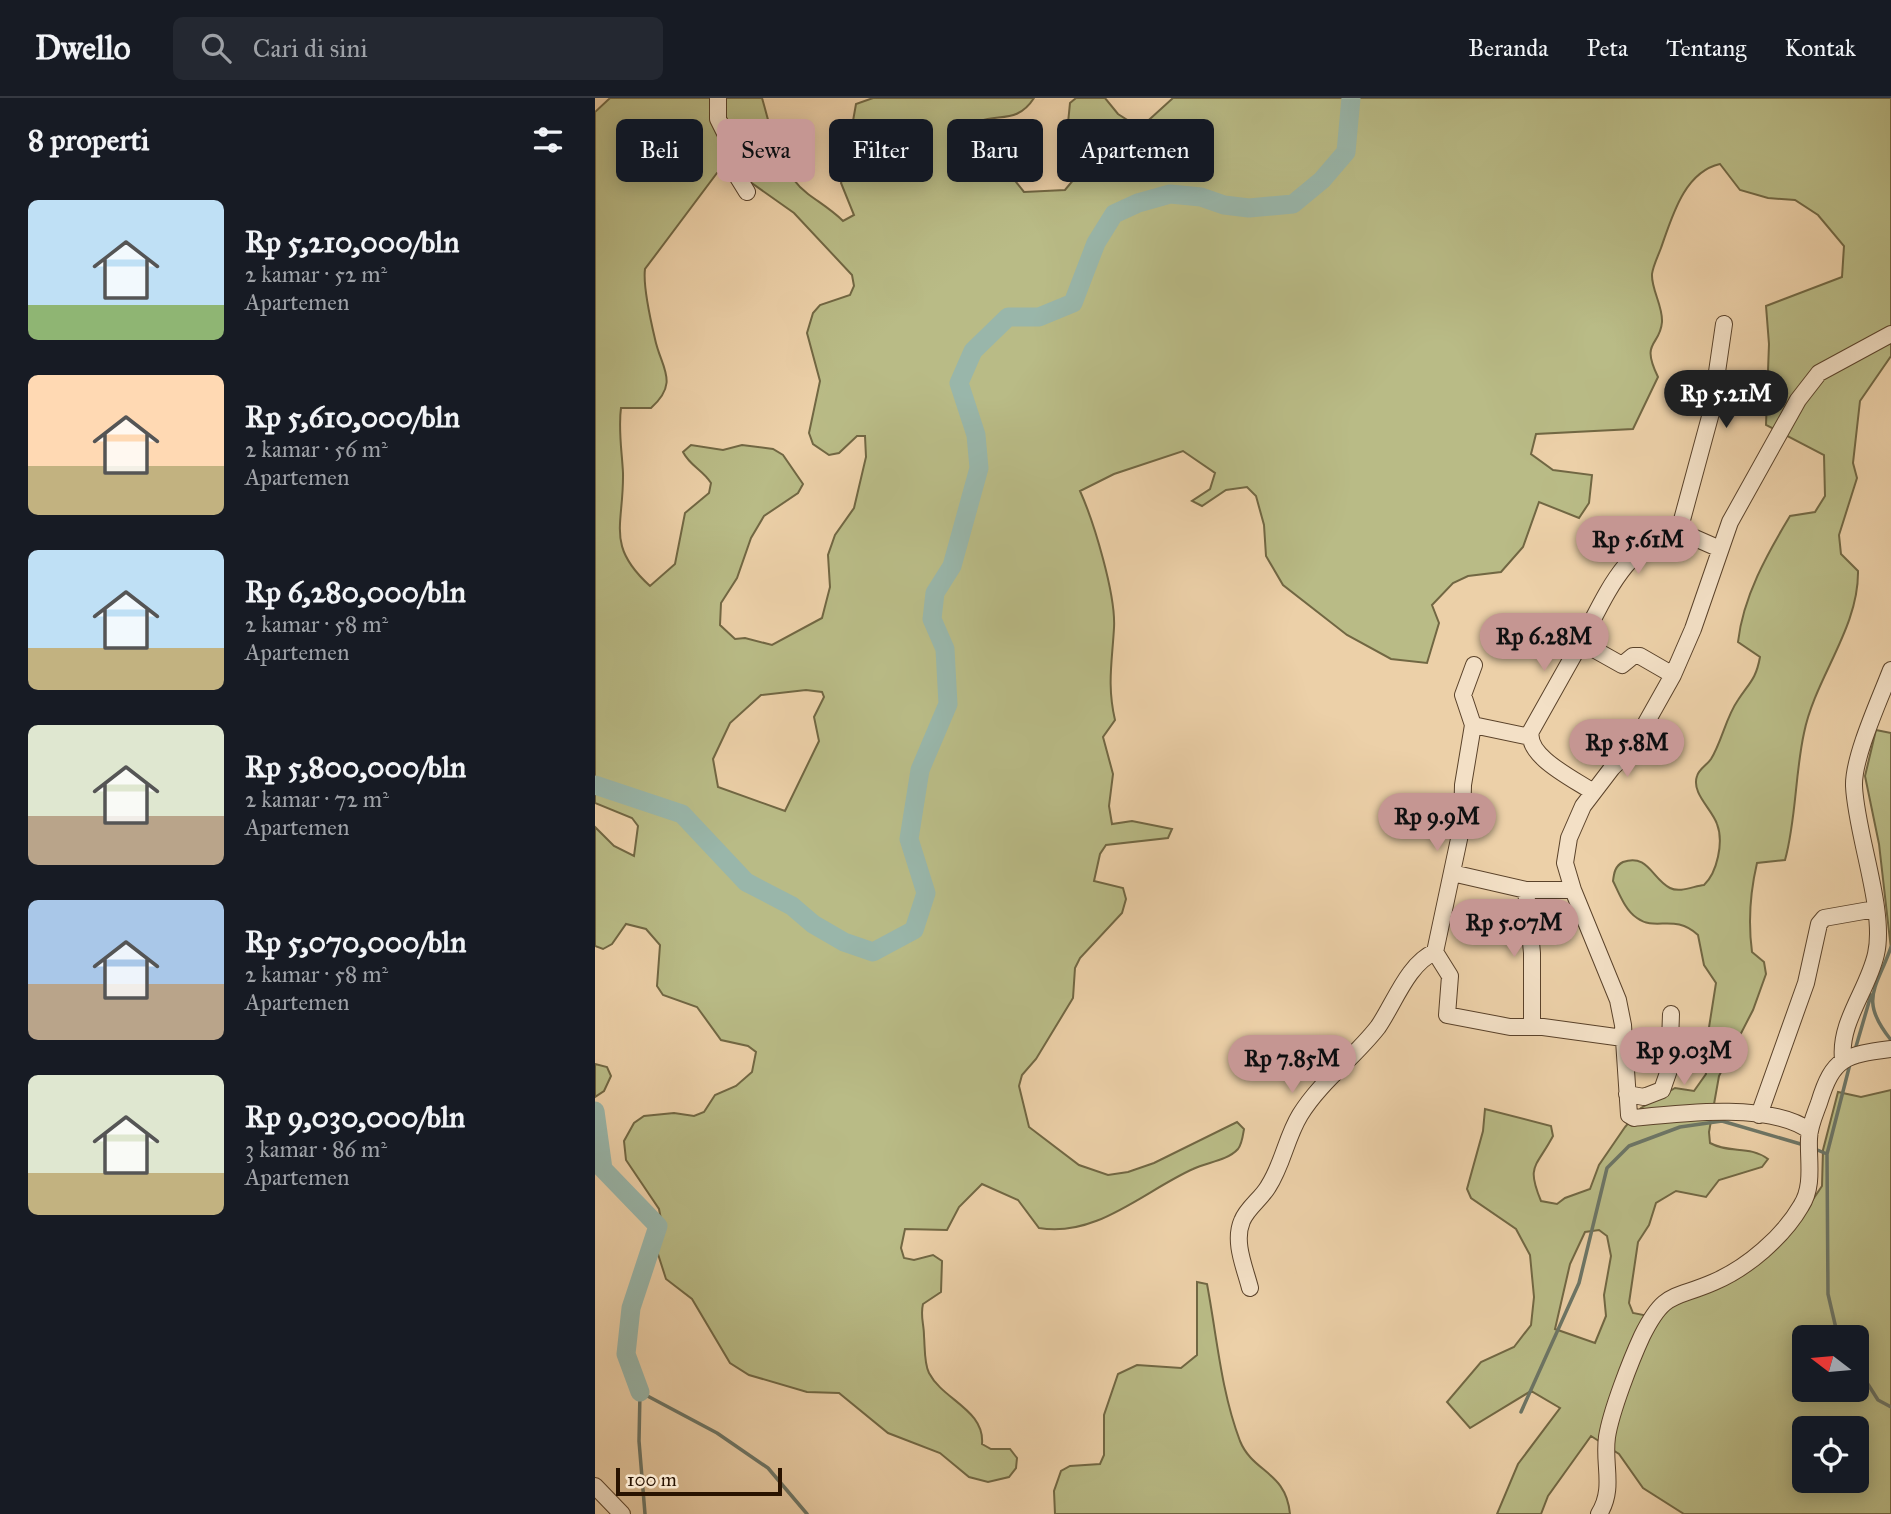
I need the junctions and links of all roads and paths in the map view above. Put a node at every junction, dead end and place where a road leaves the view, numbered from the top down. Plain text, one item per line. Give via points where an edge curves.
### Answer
1 (718, 98) edge
2 (747, 192) dead end
3 (1724, 324) dead end
4 (1891, 334) edge
5 (1679, 531) junction
6 (1720, 549) junction
7 (1581, 642) junction
8 (1474, 666) dead end
9 (1891, 670) edge
10 (1673, 675) junction
11 (1473, 724) junction
12 (1530, 737) junction
13 (1593, 792) junction
14 (1452, 873) junction
15 (1526, 890) junction
16 (1573, 890) junction
17 (1875, 909) junction
18 (1435, 952) junction
19 (1671, 1014) dead end
20 (1532, 1027) junction
21 (1623, 1038) junction
22 (1891, 1049) edge
23 (1843, 1059) junction
24 (1627, 1094) junction
25 (1759, 1115) junction
26 (1809, 1134) junction
27 (1250, 1288) dead end
28 (595, 1486) edge
29 (622, 1514) edge
30 (1599, 1514) edge

1 - 2 street via 718,118 733,149 734,171
3 - 5 street via 1711,414
4 - 6 street via 1819,373 1730,522
5 - 6 street
5 - 7 street via 1644,545 1624,564
6 - 10 street
7 - 10 street via 1622,665 1640,656
7 - 12 street
8 - 11 street via 1463,695
9 - 17 street via 1855,769
10 - 13 street via 1632,748
11 - 12 street
11 - 14 street
12 - 13 street via 1532,749
13 - 16 street via 1566,852
14 - 15 street
14 - 18 street
15 - 16 street
15 - 20 street
16 - 21 street via 1618,1000
17 - 23 street via 1877,953 1841,1042
17 - 25 street via 1824,918 1819,924 1806,983
18 - 20 street via 1450,976 1448,1016
18 - 27 street via 1422,960 1377,1028 1313,1097 1290,1133 1280,1166 1244,1217 1239,1236
19 - 24 street via 1669,1070 1662,1090 1644,1097
20 - 21 street
21 - 24 street
22 - 23 street
23 - 26 street via 1826,1080
24 - 25 street via 1629,1115 1634,1118 1688,1111
25 - 26 street via 1790,1119
26 - 30 street via 1806,1199 1790,1221 1749,1263 1714,1283 1670,1296 1654,1313 1607,1436 1610,1492
28 - 29 street

